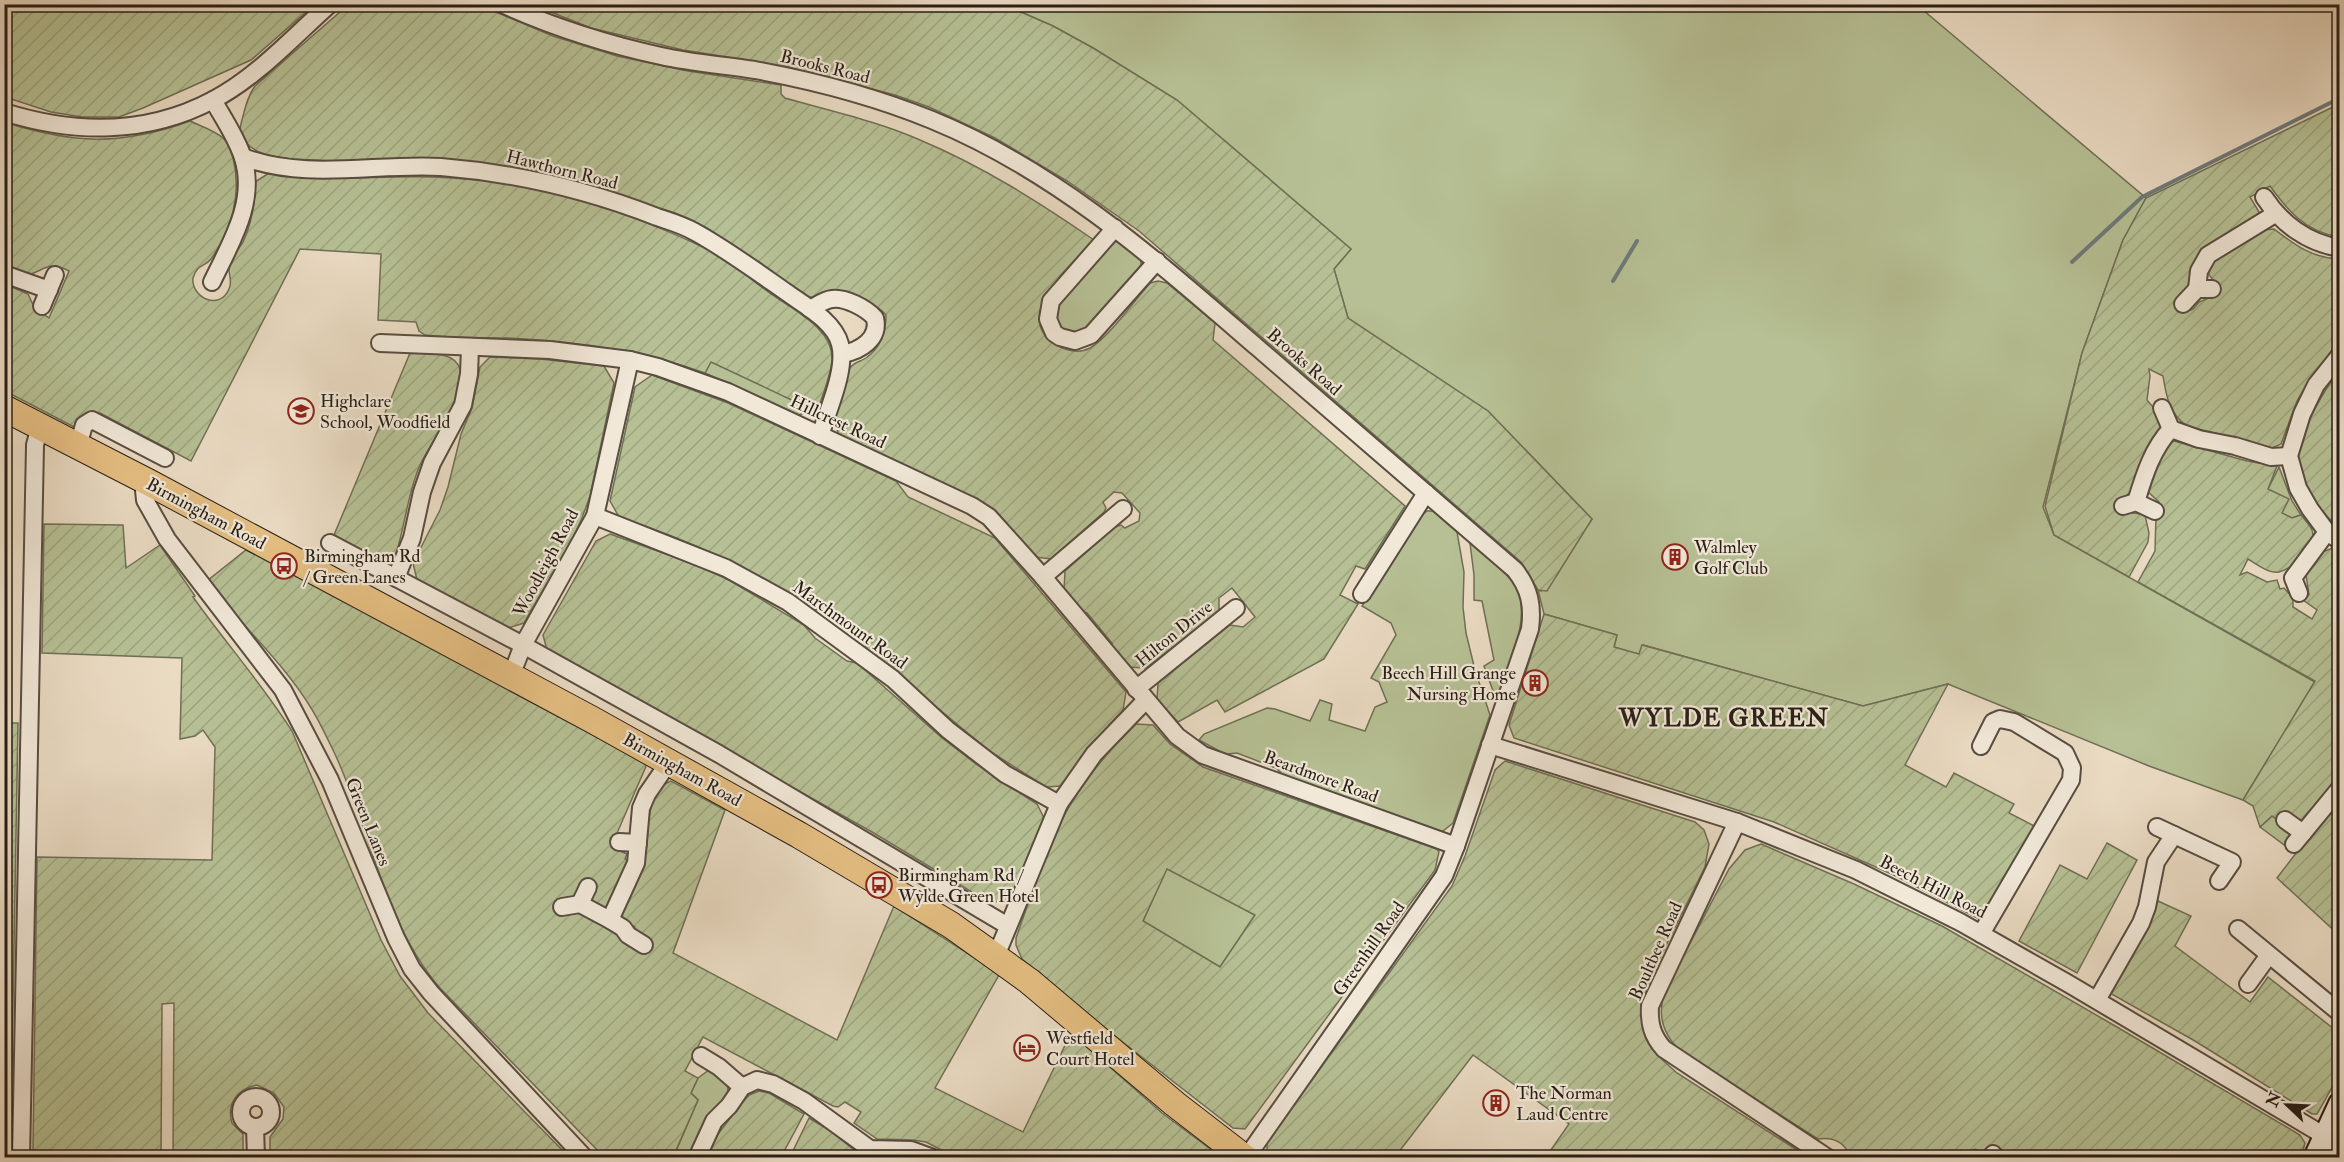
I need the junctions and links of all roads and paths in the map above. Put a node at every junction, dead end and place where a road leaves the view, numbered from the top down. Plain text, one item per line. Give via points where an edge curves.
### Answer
1 (330, 4) edge
2 (502, 4) edge
3 (213, 100) junction
4 (4, 112) edge
5 (243, 157) junction
6 (2264, 197) dead end
7 (2275, 214) junction
8 (1115, 228) junction
9 (2340, 248) edge
10 (1158, 261) junction
11 (4, 274) edge
12 (212, 282) dead end
13 (49, 290) dead end
14 (2183, 304) dead end
15 (810, 309) junction
16 (380, 343) dead end
17 (470, 348) junction
18 (842, 354) junction
19 (2340, 355) edge
20 (630, 360) junction
21 (4, 408) edge
22 (2162, 408) dead end
23 (40, 426) junction
24 (2171, 429) junction
25 (820, 436) junction
26 (78, 446) junction
27 (2289, 456) junction
28 (165, 458) dead end
29 (148, 482) junction
30 (1426, 493) junction
31 (1123, 509) dead end
32 (2155, 511) dead end
33 (595, 516) junction
34 (2333, 536) edge
35 (330, 543) dead end
36 (1043, 577) junction
37 (396, 578) junction
38 (2299, 593) dead end
39 (1362, 594) dead end
40 (1236, 609) dead end
41 (524, 645) junction
42 (511, 676) junction
43 (1140, 695) junction
44 (1177, 736) joint
45 (1490, 745) junction
46 (1981, 746) dead end
47 (669, 762) junction
48 (2340, 788) edge
49 (1059, 804) junction
50 (2285, 820) dead end
51 (1737, 822) junction
52 (2157, 827) dead end
53 (2174, 835) junction
54 (620, 842) dead end
55 (638, 843) junction
56 (1456, 846) junction
57 (2219, 881) dead end
58 (588, 887) dead end
59 (580, 904) junction
60 (562, 907) dead end
61 (610, 920) junction
62 (1008, 926) junction
63 (2238, 929) dead end
64 (1981, 934) junction
65 (644, 945) dead end
66 (2269, 955) junction
67 (996, 956) junction
68 (2248, 984) dead end
69 (2097, 1000) junction
70 (2340, 1013) edge
71 (701, 1057) dead end
72 (742, 1087) junction
73 (2340, 1104) edge
74 (255, 1126) dead end
75 (2332, 1140) edge
76 (21, 1158) edge
77 (256, 1158) edge
78 (585, 1158) edge
79 (697, 1158) edge
80 (933, 1158) edge
81 (1245, 1158) edge
82 (1828, 1158) edge
83 (2315, 1158) edge

1 - 3 street via 250,74
2 - 8 street, Brooks Road via 616,46 799,79 922,116 1013,161 1074,197
3 - 4 street via 169,118 117,127 57,125
3 - 5 street
5 - 12 street via 244,210
5 - 15 street, Hawthorn Road via 294,168 439,167 546,182 632,207 693,231
6 - 7 street
7 - 9 street via 2299,233
7 - 14 street via 2208,255 2199,271 2205,289
8 - 10 street, Brooks Road
8 - 10 street via 1051,301 1048,320 1054,333 1075,341 1091,335
10 - 30 street, Brooks Road
11 - 13 street
15 - 18 street, Hawthorn Road via 837,335
15 - 18 street via 839,299 875,318 873,337 855,352
16 - 17 street, Hillcrest Road
17 - 20 street, Hillcrest Road via 550,350
17 - 37 street via 463,405 432,463 412,538
18 - 25 street
19 - 27 street via 2316,386
20 - 25 street, Hillcrest Road via 728,392
20 - 33 street, Woodleigh Road
21 - 23 main road, Birmingham Road
22 - 24 street
23 - 26 main road, Birmingham Road
23 - 76 street via 35,445
24 - 27 street via 2271,457
24 - 32 street via 2161,439 2129,504
25 - 36 street, Hillcrest Road via 972,506 989,517
26 - 28 street, Birmingham Road via 84,425 92,420
26 - 29 main road, Birmingham Road
27 - 34 street via 2298,488
29 - 42 main road, Birmingham Road
29 - 78 street, Green Lanes via 145,500 167,539 288,700 330,780 412,969
30 - 39 street
30 - 45 street, Brooks Road via 1515,570 1531,603 1530,629
31 - 36 street
33 - 41 street, Woodleigh Road
33 - 49 street, Marchmount Road via 726,568 788,602 893,679 948,730 1005,774
34 - 38 street via 2293,578
35 - 37 street, Birmingham Road
36 - 43 street, Hillcrest Road
37 - 41 street, Birmingham Road
40 - 43 street, Hilton Drive
41 - 42 street, Woodleigh Road
41 - 62 street, Birmingham Road via 719,754
42 - 47 main road, Birmingham Road
43 - 44 street, Hillcrest Road
43 - 49 street, Hilton Drive
44 - 56 street, Beardmore Road via 1203,755
45 - 51 street, Beech Hill Road
45 - 56 street, Greenhill Road
46 - 64 street via 1993,722 2014,722 2065,753 2072,768 2071,780
47 - 55 street via 647,794
47 - 67 main road, Birmingham Road via 888,887
48 - 50 street via 2298,839
49 - 62 street, Hilton Drive
51 - 64 street, Beech Hill Road via 1856,870
51 - 82 street, Boultbee Road via 1650,1006 1652,1031 1664,1049
52 - 53 street
53 - 57 street via 2232,862
53 - 69 street via 2156,862 2141,923
54 - 55 street
55 - 61 street via 636,863
56 - 81 street, Greenhill Road via 1444,876
58 - 59 street
59 - 60 street
59 - 61 street
61 - 65 street
62 - 67 street, Hilton Drive
63 - 66 street
64 - 69 street, Beech Hill Road
66 - 68 street
66 - 70 street
67 - 81 main road, Birmingham Road
69 - 75 street, Beech Hill Road
71 - 72 street
72 - 79 street via 714,1121
72 - 80 street via 765,1081 804,1101 870,1149 911,1150
73 - 75 main road
74 - 77 street
75 - 83 main road

